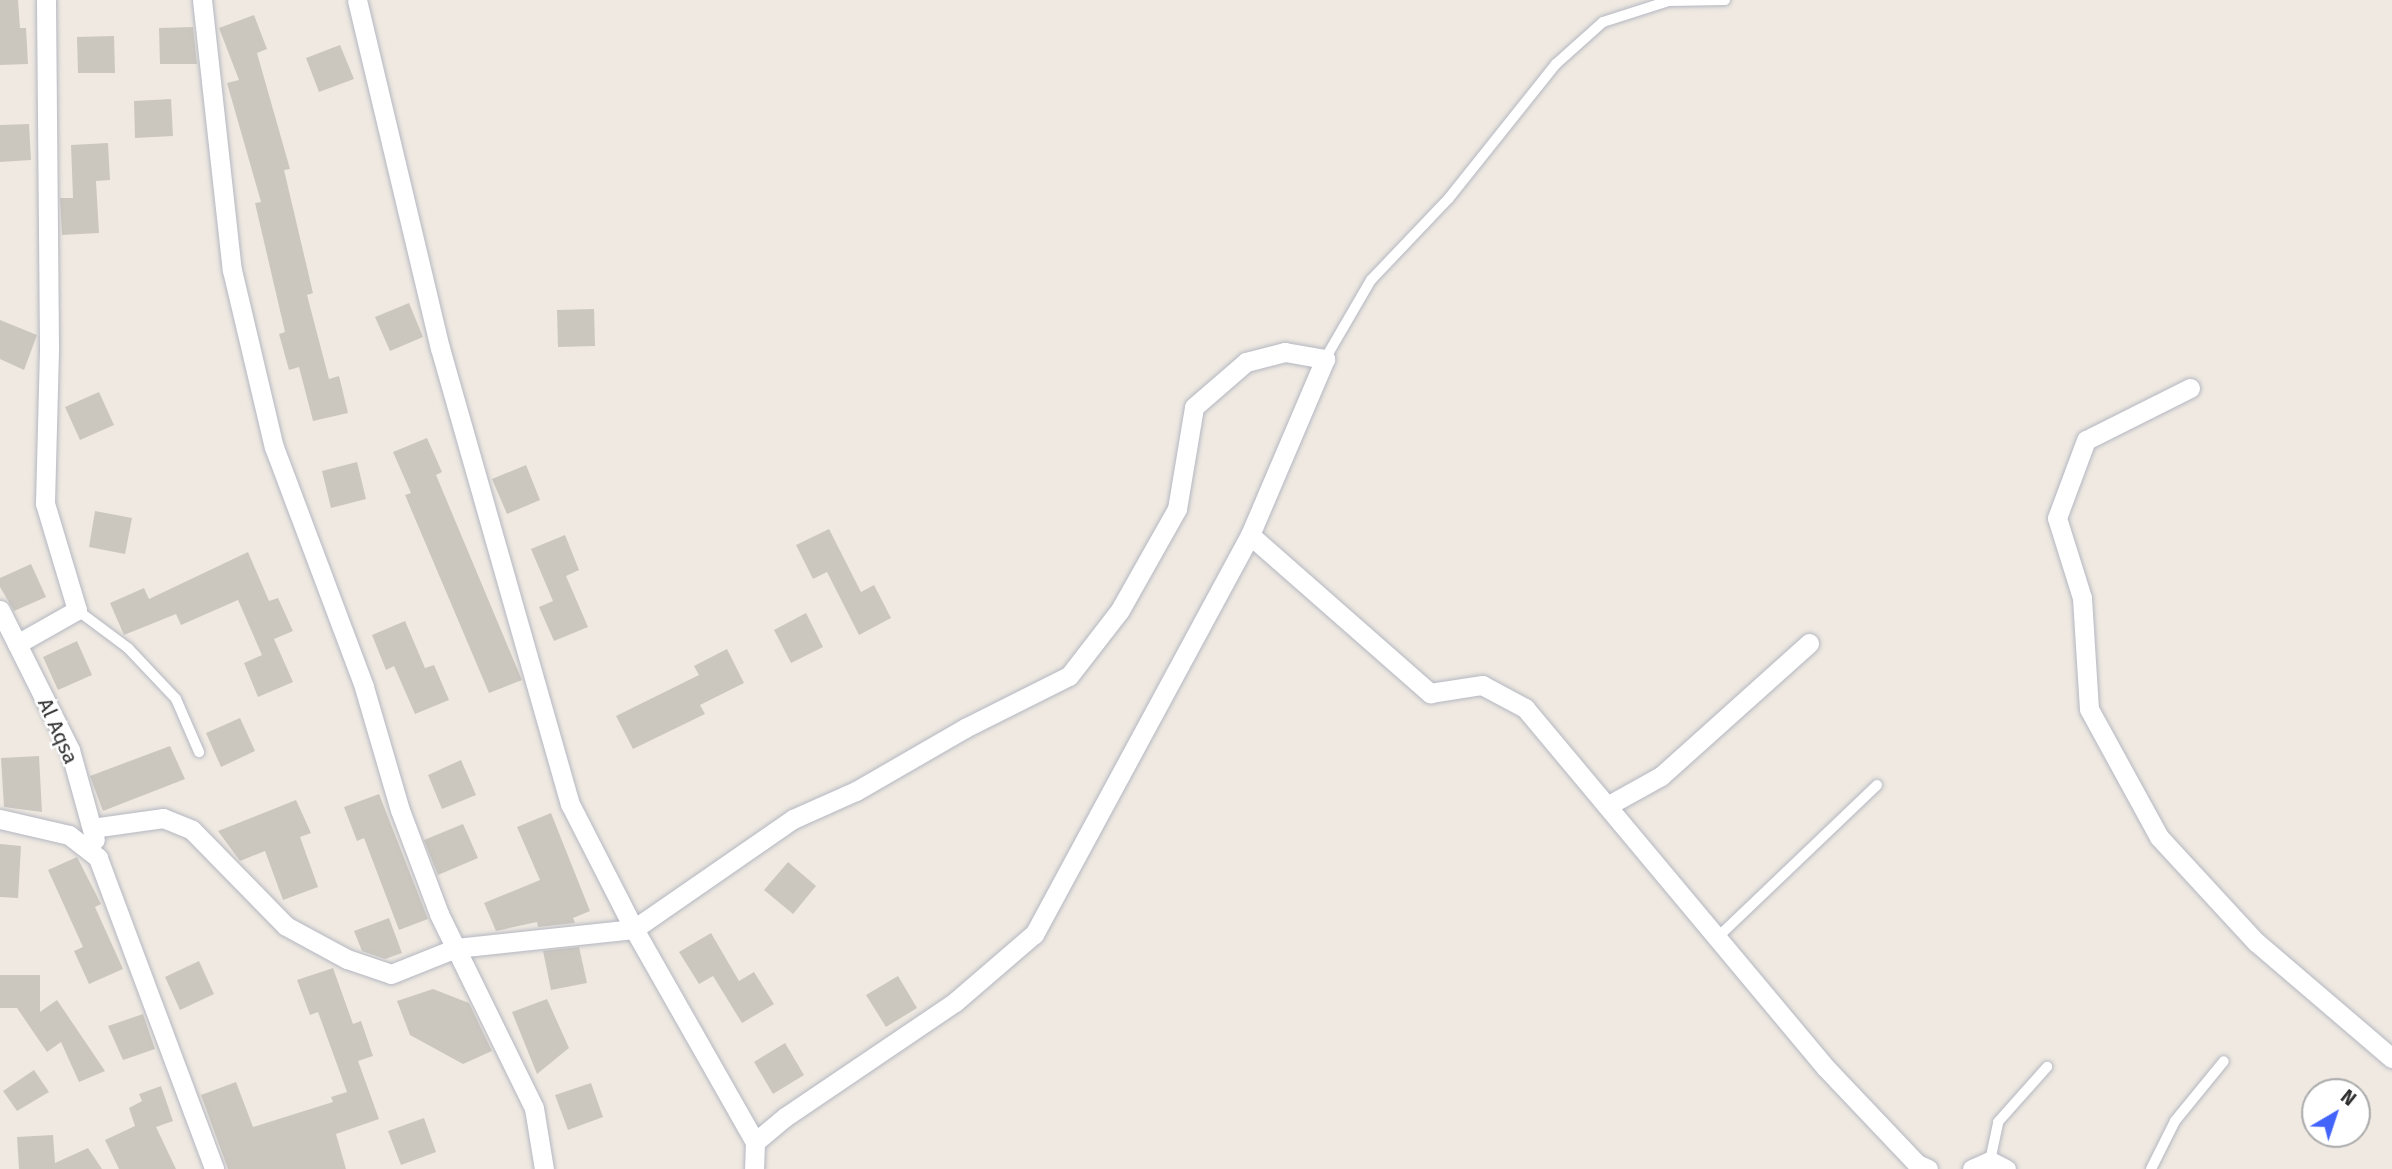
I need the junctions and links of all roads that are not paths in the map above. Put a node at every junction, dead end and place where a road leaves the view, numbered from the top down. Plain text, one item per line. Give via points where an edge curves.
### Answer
1 (46, 0) edge
2 (202, 0) edge
3 (357, 0) edge
4 (1725, 0) edge
5 (1325, 359) junction
6 (2190, 388) dead end
7 (1250, 535) junction
8 (0, 610) edge
9 (77, 610) junction
10 (1809, 643) dead end
11 (17, 645) junction
12 (199, 752) dead end
13 (1877, 785) dead end
14 (1608, 806) junction
15 (0, 819) edge
16 (92, 828) junction
17 (98, 858) junction
18 (634, 929) junction
19 (1718, 937) junction
20 (456, 948) junction
21 (2392, 1058) edge
22 (2224, 1060) dead end
23 (2047, 1067) dead end
24 (755, 1142) junction
25 (1989, 1166) edge
26 (214, 1169) edge
27 (544, 1169) edge
28 (754, 1169) edge
29 (1928, 1169) edge
30 (2151, 1169) edge

1 - 9 street via 49,346 45,503
2 - 20 street via 232,270 274,447 364,687 400,810
3 - 18 street via 440,348 570,804
4 - 5 lane via 1669,1 1603,22 1556,64 1449,198 1371,280
5 - 7 street
5 - 18 street via 1285,352 1246,362 1194,407 1177,509 1120,610 1069,676 965,727 856,791 793,819
6 - 21 street via 2086,440 2057,518 2082,598 2089,709 2159,837 2256,942
7 - 14 street via 1430,693 1482,685 1525,708
7 - 24 street via 1034,934 955,1002 785,1116
8 - 11 street, Al Aqsa
9 - 11 street
9 - 12 lane via 128,648 176,699
10 - 14 street via 1661,776
11 - 16 street, Al Aqsa via 70,750
13 - 19 lane
14 - 19 street
15 - 17 street via 69,835
16 - 17 street, Al Aqsa
16 - 20 street via 163,818 192,830 286,926 347,959 391,974
17 - 26 street, Al Aqsa
18 - 20 street
18 - 24 street
19 - 29 street via 1826,1068 1917,1164
20 - 27 street via 534,1108
22 - 30 lane via 2175,1121
23 - 25 lane via 1998,1122
24 - 28 street

